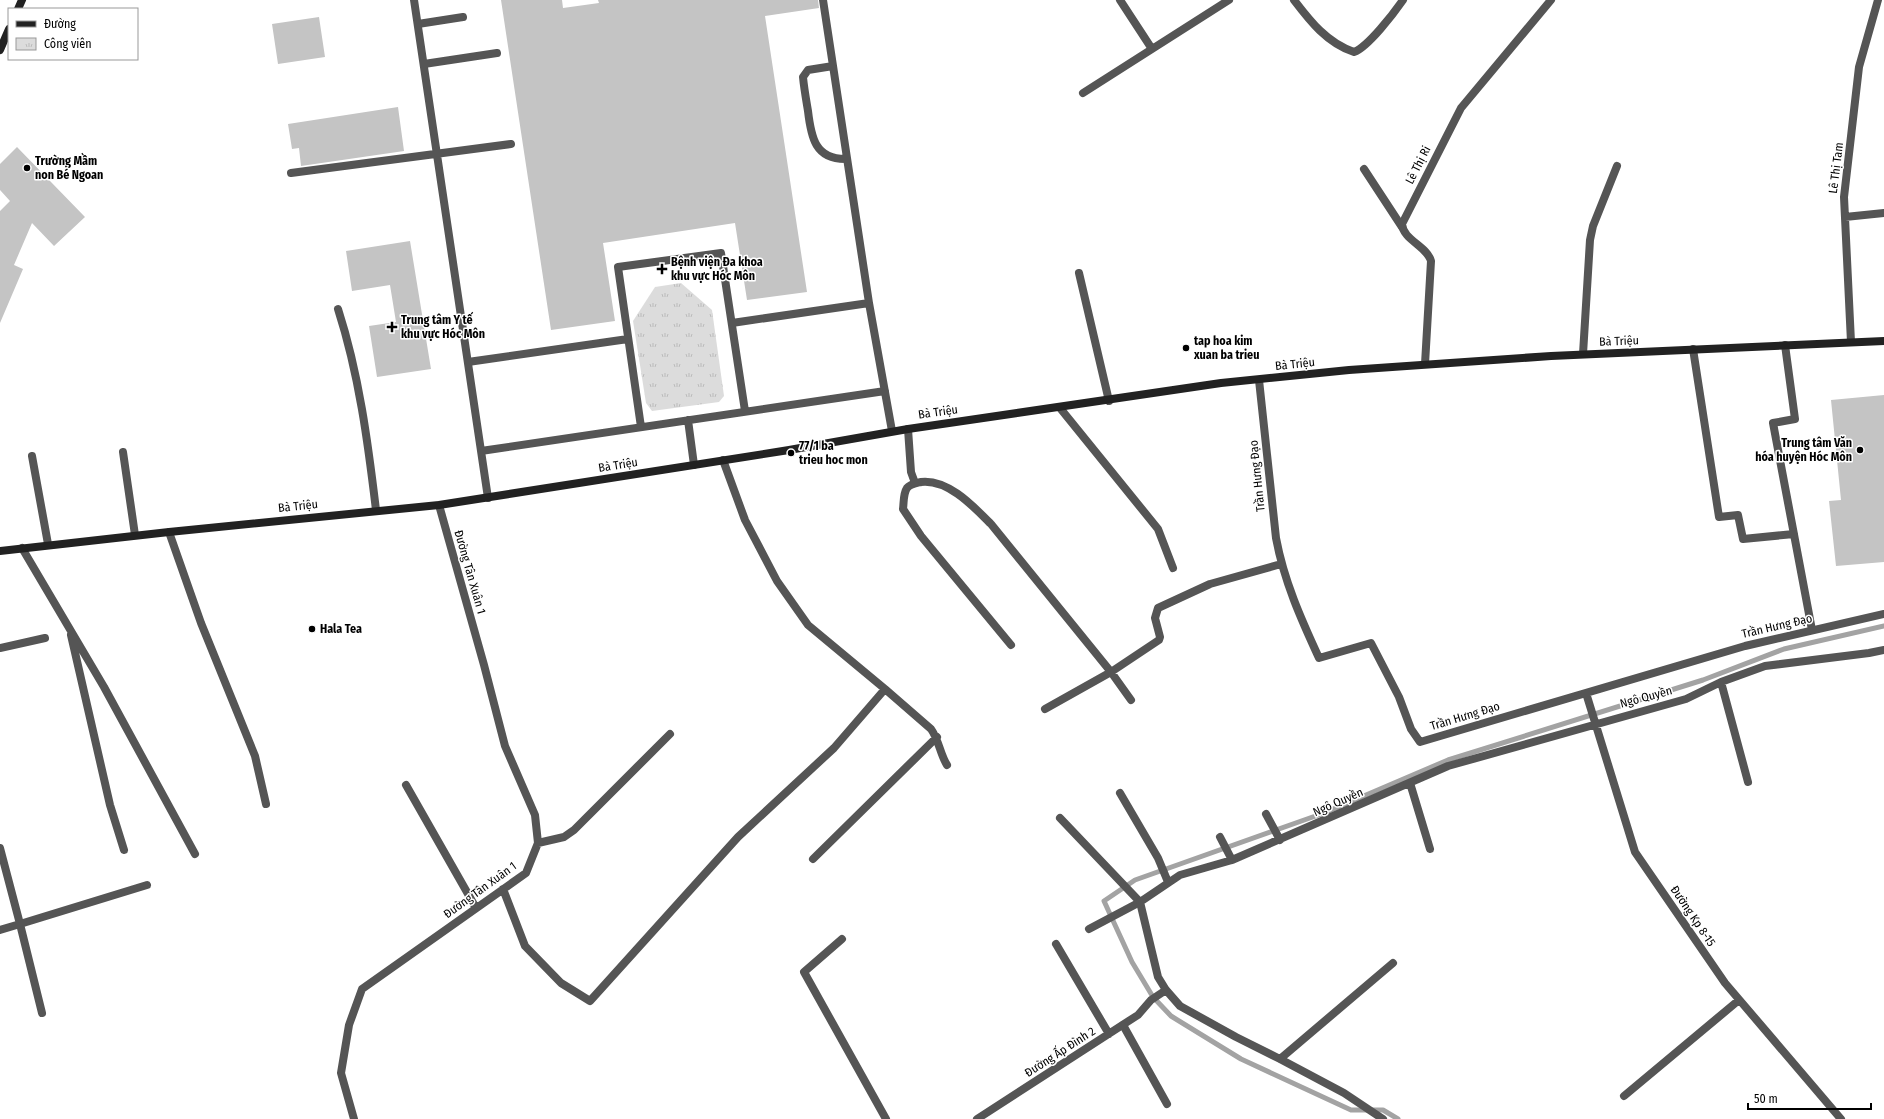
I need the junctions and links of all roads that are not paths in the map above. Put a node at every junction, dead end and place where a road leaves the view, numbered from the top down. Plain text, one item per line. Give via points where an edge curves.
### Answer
1 (414, 0) edge
2 (823, 0) edge
3 (1120, 0) edge
4 (1229, 0) edge
5 (1294, 0) edge
6 (1403, 0) edge
7 (1878, 0) edge
8 (1547, 1) edge
9 (463, 17) dead end
10 (418, 24) junction
11 (8, 31) edge
12 (1152, 49) junction
13 (0, 50) edge
14 (497, 53) dead end
15 (424, 64) junction
16 (833, 66) junction
17 (1083, 93) dead end
18 (511, 144) dead end
19 (437, 154) junction
20 (847, 159) junction
21 (1617, 166) dead end
22 (1364, 169) dead end
23 (291, 173) dead end
24 (1884, 214) edge
25 (1845, 217) junction
26 (1402, 227) junction
27 (1079, 273) dead end
28 (869, 303) junction
29 (338, 309) dead end
30 (732, 323) junction
31 (628, 339) junction
32 (1884, 341) edge
33 (1851, 342) junction
34 (1785, 345) junction
35 (1693, 349) junction
36 (1583, 354) junction
37 (468, 362) junction
38 (1425, 364) junction
39 (1259, 380) junction
40 (885, 391) junction
41 (1110, 401) junction
42 (1060, 408) junction
43 (745, 411) junction
44 (688, 420) junction
45 (641, 427) junction
46 (908, 428) junction
47 (892, 431) junction
48 (481, 451) junction
49 (123, 452) dead end
50 (32, 456) dead end
51 (723, 460) junction
52 (694, 464) junction
53 (915, 483) junction
54 (488, 498) junction
55 (439, 505) junction
56 (376, 510) junction
57 (169, 532) junction
58 (1794, 534) junction
59 (135, 535) junction
60 (48, 544) junction
61 (22, 548) junction
62 (0, 551) edge
63 (1281, 564) junction
64 (1173, 568) dead end
65 (1884, 614) edge
66 (69, 629) junction
67 (1812, 630) junction
68 (45, 638) dead end
69 (1011, 645) dead end
70 (0, 648) edge
71 (1884, 650) edge
72 (1111, 672) junction
73 (1721, 682) junction
74 (885, 689) junction
75 (1586, 693) junction
76 (1131, 700) dead end
77 (1044, 709) dead end
78 (1596, 723) junction
79 (670, 734) dead end
80 (937, 737) junction
81 (947, 765) dead end
82 (1748, 782) dead end
83 (1410, 783) junction
84 (406, 785) dead end
85 (1120, 793) dead end
86 (266, 804) dead end
87 (1268, 816) dead end
88 (1060, 818) dead end
89 (1220, 837) dead end
90 (1279, 837) junction
91 (538, 843) junction
92 (0, 848) edge
93 (1430, 849) dead end
94 (124, 850) dead end
95 (195, 854) dead end
96 (1231, 858) junction
97 (813, 859) dead end
98 (1168, 879) junction
99 (146, 885) dead end
100 (503, 889) junction
101 (1140, 901) junction
102 (476, 908) junction
103 (20, 924) junction
104 (1089, 929) dead end
105 (0, 930) edge
106 (842, 939) dead end
107 (1056, 944) dead end
108 (1393, 963) dead end
109 (1166, 990) junction
110 (1739, 1000) junction
111 (42, 1013) dead end
112 (1124, 1025) junction
113 (1109, 1034) junction
114 (1280, 1059) junction
115 (1624, 1096) dead end
116 (1167, 1104) dead end
117 (354, 1119) edge
118 (886, 1119) edge
119 (977, 1119) edge
120 (1383, 1119) edge
121 (1841, 1119) edge

1 - 10 street
2 - 16 street
3 - 12 street
4 - 12 street
5 - 6 street via 1310,22 1322,33 1354,52 1391,18
7 - 25 street, Lê Thị Tam via 1859,67 1844,197
8 - 26 street, Lê Thị Ri via 1461,108
9 - 10 street
10 - 15 street
11 - 13 street
12 - 17 street
14 - 15 street
15 - 19 street
16 - 20 street
16 - 20 street via 808,70 803,77 811,131 817,147 824,153 839,159
18 - 19 street
19 - 23 street
19 - 37 street
20 - 28 street
21 - 36 street via 1590,240
22 - 26 street
24 - 25 street
25 - 33 street, Lê Thị Tam
26 - 38 street via 1431,261
27 - 41 street
28 - 30 street
28 - 40 street
29 - 56 street via 351,358 367,440
30 - 31 street via 721,253 618,267
30 - 43 street
31 - 37 street
31 - 45 street
32 - 33 street, Bà Triệu
33 - 34 street, Bà Triệu
34 - 35 street, Bà Triệu
34 - 58 street via 1795,419 1773,423
35 - 36 street, Bà Triệu
35 - 58 street via 1720,517 1738,515 1743,539
36 - 38 street, Bà Triệu
37 - 48 street
38 - 39 street, Bà Triệu
39 - 41 street, Bà Triệu
39 - 63 street, Trần Hưng Đạo
40 - 43 street
40 - 47 street
41 - 42 street, Bà Triệu
42 - 46 street, Bà Triệu
42 - 64 street via 1158,529
43 - 44 street
44 - 45 street
44 - 52 street
45 - 48 street
46 - 47 street, Bà Triệu
46 - 53 street via 911,472
47 - 51 street, Bà Triệu
48 - 54 street
49 - 59 street
50 - 60 street
51 - 52 street, Bà Triệu
51 - 74 street via 745,520 777,581 808,625
52 - 54 street, Bà Triệu
53 - 69 street via 907,488 904,494 903,509 921,536
53 - 72 street via 932,481 946,488 970,504 991,524
54 - 55 street, Bà Triệu
55 - 56 street, Bà Triệu
55 - 91 street, Đường Tân Xuân 1 via 505,746 535,815
56 - 57 street, Bà Triệu
57 - 59 street, Bà Triệu
57 - 86 street via 201,624 254,756
58 - 67 street
59 - 60 street, Bà Triệu
60 - 61 street, Bà Triệu
61 - 62 street, Bà Triệu
61 - 66 street
63 - 72 street via 1210,584 1162,606 1156,611 1155,618 1159,640
63 - 75 street, Trần Hưng Đạo via 1294,602 1319,658 1371,643 1420,742
65 - 67 street, Trần Hưng Đạo
66 - 94 street via 108,797
66 - 95 street via 104,687
67 - 75 street, Trần Hưng Đạo via 1745,646
68 - 70 street
71 - 73 street, Ngô Quyền via 1765,666
72 - 76 street
72 - 77 street
73 - 78 street, Ngô Quyền via 1686,699
73 - 82 street
74 - 80 street
74 - 100 street via 834,748 738,837 590,1001 561,983 525,946
75 - 78 street, Đường Kp 8-15
78 - 83 street, Ngô Quyền via 1448,766
78 - 110 street, Đường Kp 8-15 via 1636,852
79 - 91 street via 574,830 564,837
80 - 81 street via 942,758
80 - 97 street
83 - 90 street, Ngô Quyền
83 - 93 street
84 - 102 street
85 - 98 street
87 - 90 street
88 - 101 street
89 - 96 street
90 - 96 street, Ngô Quyền
91 - 100 street, Đường Tân Xuân 1 via 526,873
92 - 103 street
96 - 98 street, Ngô Quyền
98 - 101 street, Ngô Quyền
99 - 103 street
100 - 102 street, Đường Tân Xuân 1
101 - 104 street, Ngô Quyền
101 - 109 street via 1158,977
102 - 117 street, Đường Tân Xuân 1 via 362,989 349,1025 341,1073
103 - 105 street
103 - 111 street
106 - 118 street via 804,972
107 - 113 street
108 - 114 street
109 - 112 street, Đường Ấp Đình 2
109 - 114 street via 1180,1006
110 - 115 street
110 - 121 street, Đường Kp 8-15
112 - 113 street, Đường Ấp Đình 2
112 - 116 street
113 - 119 street, Đường Ấp Đình 2
114 - 120 street via 1344,1093

